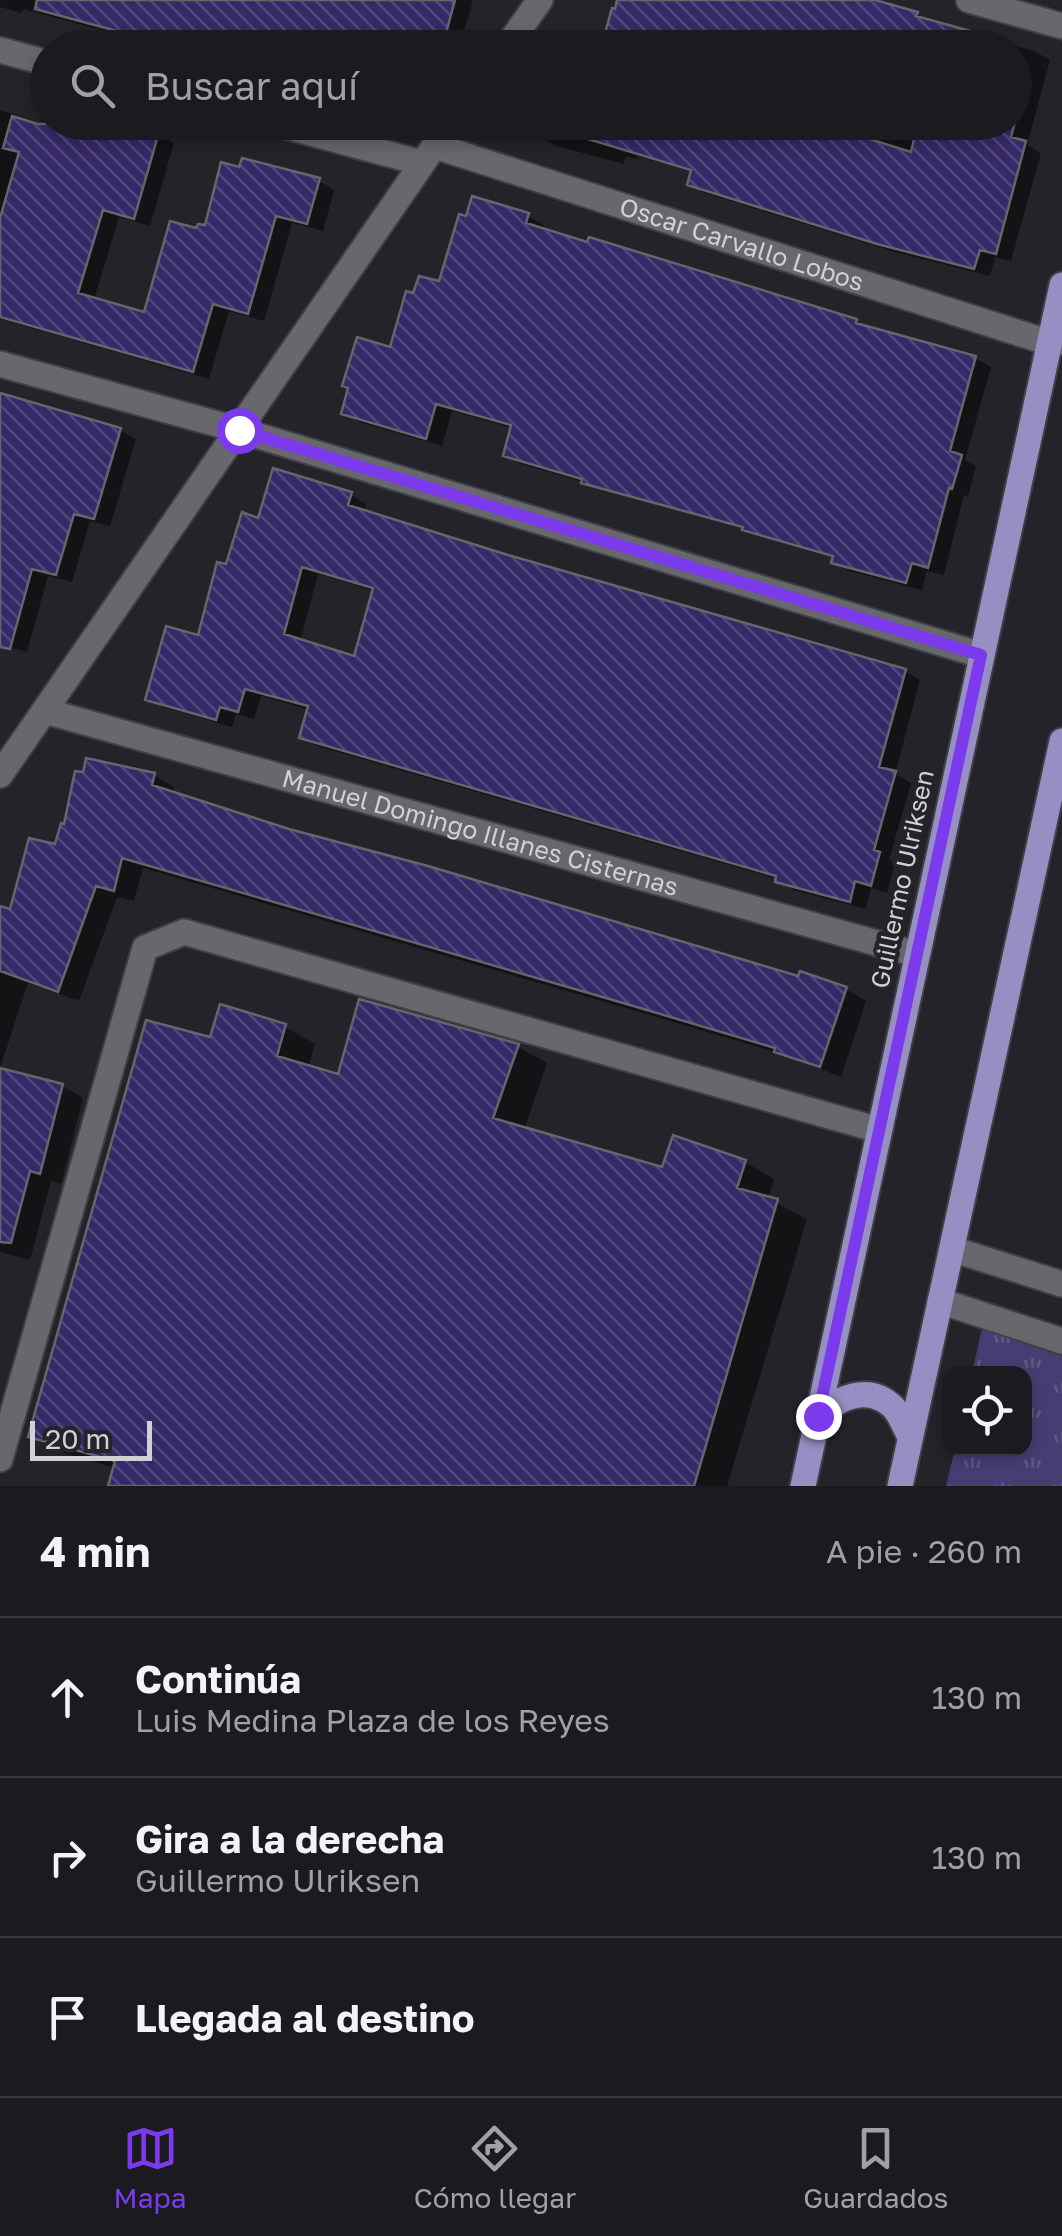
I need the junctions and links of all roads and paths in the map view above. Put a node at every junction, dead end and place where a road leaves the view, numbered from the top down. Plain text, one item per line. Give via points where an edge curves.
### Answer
1 (540, 0) edge
2 (969, 0) edge
3 (1062, 26) edge
4 (519, 30) edge
5 (0, 50) edge
6 (30, 58) edge
7 (359, 140) edge
8 (438, 140) edge
9 (428, 154) junction
10 (1062, 285) edge
11 (1056, 342) edge
12 (0, 364) edge
13 (239, 430) junction
14 (981, 655) junction
15 (44, 711) junction
16 (1062, 741) edge
17 (0, 775) edge
18 (916, 954) junction
19 (879, 1130) junction
20 (952, 1249) junction
21 (1062, 1284) edge
22 (940, 1301) junction
23 (1062, 1341) edge
24 (818, 1416) junction
25 (910, 1437) junction
26 (0, 1459) edge
27 (803, 1486) edge
28 (900, 1486) edge

1 - 4 street
2 - 3 street
5 - 6 street
7 - 9 street, Oscar Carvallo Lobos
8 - 9 street
9 - 11 street, Oscar Carvallo Lobos
9 - 13 street
10 - 11 main road, Guillermo Ulriksen
11 - 14 main road, Guillermo Ulriksen
12 - 13 street
13 - 14 street
13 - 15 street
14 - 18 main road, Guillermo Ulriksen
15 - 17 street
15 - 18 street, Manuel Domingo Illanes Cisternas
16 - 20 main road
18 - 19 main road, Guillermo Ulriksen
19 - 24 main road, Guillermo Ulriksen
19 - 26 street via 184,932 145,948
20 - 21 street
20 - 22 main road
22 - 23 street
22 - 25 main road
24 - 25 main road via 840,1398 869,1394 893,1407
24 - 27 main road, Guillermo Ulriksen
25 - 28 main road

